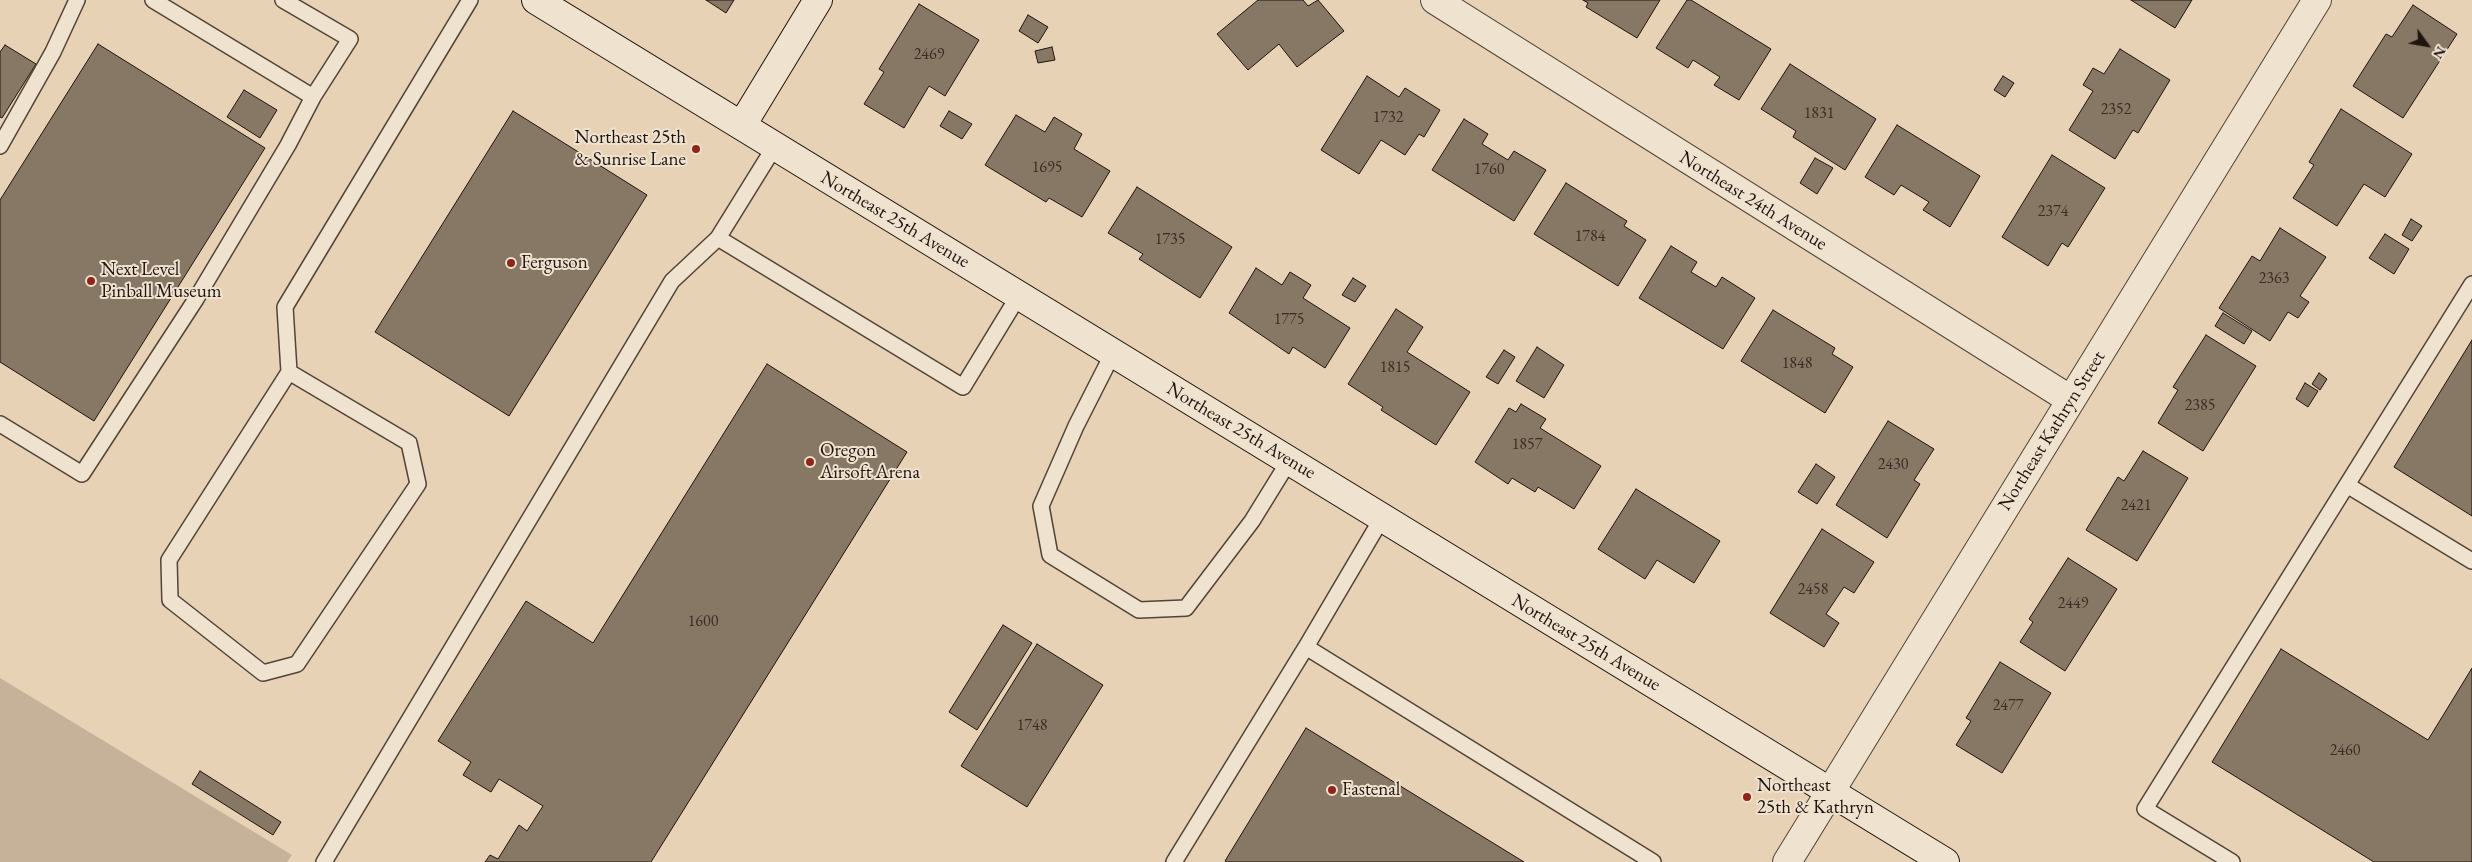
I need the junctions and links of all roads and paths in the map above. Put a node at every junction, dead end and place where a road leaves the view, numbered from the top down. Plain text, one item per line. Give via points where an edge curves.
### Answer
1 (77, 0) edge
2 (153, 0) edge
3 (283, 0) edge
4 (470, 0) edge
5 (536, 0) edge
6 (818, 0) edge
7 (1435, 0) edge
8 (2317, 0) edge
9 (313, 96) junction
10 (742, 125) junction
11 (0, 146) edge
12 (775, 146) junction
13 (718, 238) junction
14 (2472, 284) edge
15 (1019, 295) junction
16 (1113, 353) junction
17 (289, 372) junction
18 (2071, 400) junction
19 (0, 424) edge
20 (1289, 460) junction
21 (2347, 485) junction
22 (1382, 518) junction
23 (2472, 561) edge
24 (1306, 647) junction
25 (1829, 792) junction
26 (324, 862) edge
27 (1174, 862) edge
28 (1653, 862) edge
29 (1787, 862) edge
30 (1945, 862) edge
31 (2232, 862) edge

1 - 11 lane via 53,52
2 - 9 lane
3 - 9 lane via 350,39
4 - 17 lane via 284,307
5 - 10 street, Northeast 25th Avenue
6 - 10 street
7 - 18 street, Northeast 24th Avenue
8 - 18 street, Northeast Kathryn Street
9 - 19 lane via 288,145 196,299 82,474
10 - 12 street, Northeast 25th Avenue
12 - 13 lane
12 - 15 street, Northeast 25th Avenue
13 - 15 lane via 963,387
13 - 26 lane via 672,280
14 - 21 lane
15 - 16 street, Northeast 25th Avenue
16 - 20 street, Northeast 25th Avenue
16 - 20 lane via 1041,506 1050,555 1138,610 1186,608 1252,521
17 - 17 lane via 409,442 418,484 297,664 263,673 170,600 169,560
18 - 25 street, Northeast Kathryn Street
20 - 22 street, Northeast 25th Avenue
21 - 23 lane
21 - 31 lane via 2145,809
22 - 24 lane
22 - 25 street, Northeast 25th Avenue
24 - 27 lane
24 - 28 lane
25 - 29 street, Northeast Kathryn Street
25 - 30 street, Northeast 25th Avenue

